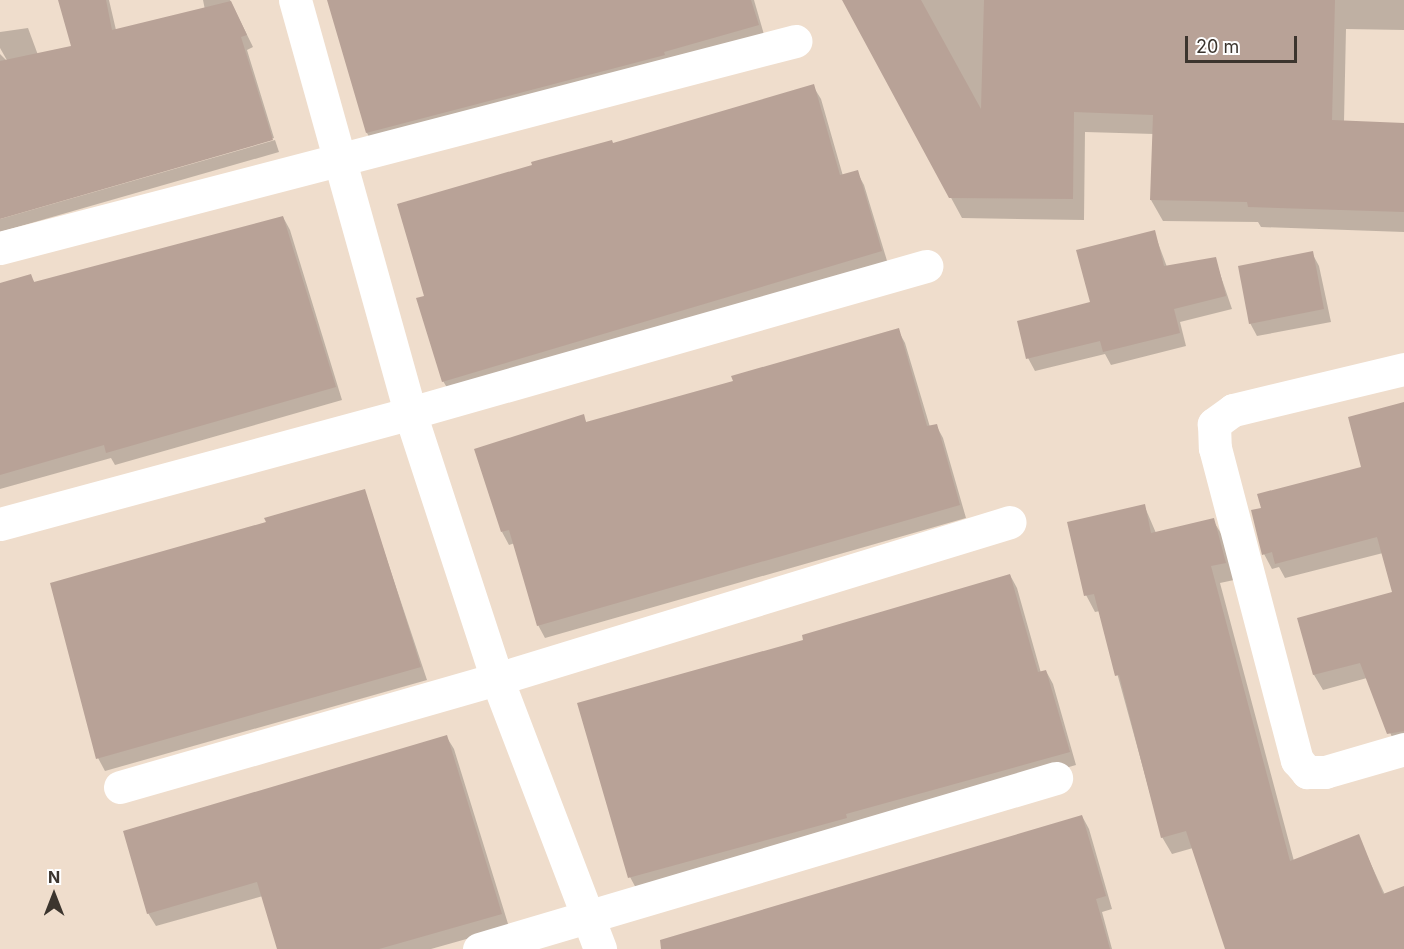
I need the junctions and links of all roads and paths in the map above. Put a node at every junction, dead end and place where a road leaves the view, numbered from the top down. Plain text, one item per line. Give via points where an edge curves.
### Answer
1 (295, 0) edge
2 (795, 41) dead end
3 (340, 159) junction
4 (0, 248) edge
5 (926, 266) dead end
6 (1404, 369) edge
7 (410, 413) junction
8 (1010, 522) dead end
9 (0, 524) edge
10 (497, 679) junction
11 (1404, 748) edge
12 (1056, 778) dead end
13 (120, 786) dead end
14 (586, 916) junction
15 (479, 949) edge
16 (600, 949) edge

1 - 3 street
2 - 3 street
3 - 4 street
3 - 7 street
5 - 7 street
6 - 11 street via 1233,410 1214,424 1215,448 1297,760 1307,771 1326,771
7 - 9 street
7 - 10 street
8 - 10 street
10 - 13 street
10 - 14 street
12 - 14 street
14 - 15 street
14 - 16 street

